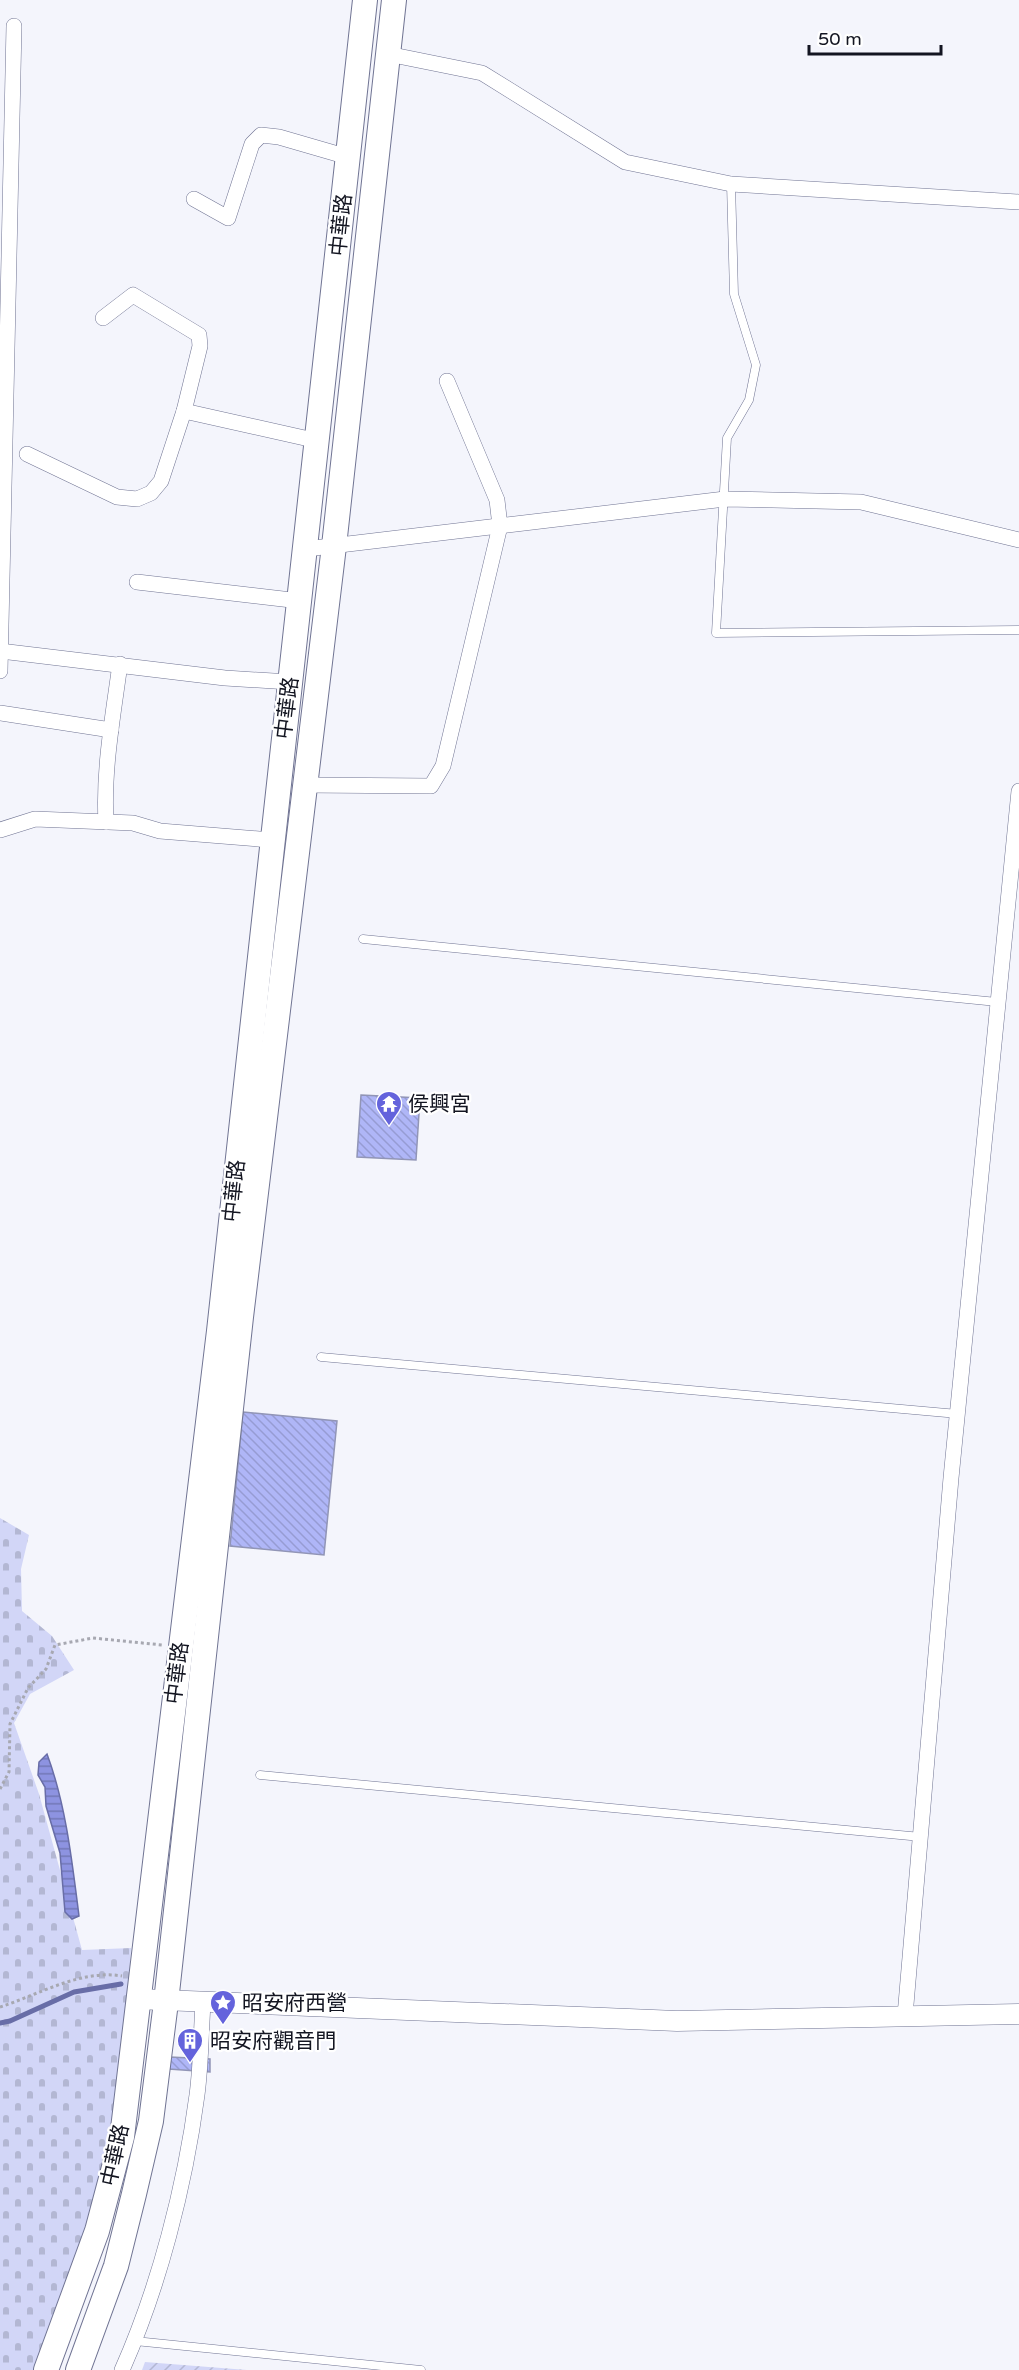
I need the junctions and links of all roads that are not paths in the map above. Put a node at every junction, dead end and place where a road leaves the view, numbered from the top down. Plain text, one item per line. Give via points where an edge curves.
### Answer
1 (365, 0) edge
2 (394, 0) edge
3 (14, 26) dead end
4 (388, 54) junction
5 (348, 157) junction
6 (731, 184) junction
7 (194, 199) dead end
8 (1019, 202) edge
9 (103, 318) dead end
10 (447, 381) dead end
11 (184, 411) junction
12 (318, 441) junction
13 (27, 454) dead end
14 (725, 499) junction
15 (500, 526) junction
16 (1019, 540) edge
17 (334, 546) junction
18 (306, 549) junction
19 (138, 582) dead end
20 (300, 601) junction
21 (1019, 630) edge
22 (0, 651) edge
23 (120, 664) junction
24 (0, 671) edge
25 (290, 682) junction
26 (0, 713) edge
27 (111, 730) junction
28 (305, 785) junction
29 (1019, 791) edge
30 (106, 822) junction
31 (0, 830) edge
32 (271, 840) junction
33 (363, 939) dead end
34 (997, 1002) junction
35 (321, 1357) dead end
36 (958, 1414) junction
37 (260, 1775) dead end
38 (921, 1838) junction
39 (138, 1989) junction
40 (166, 2002) junction
41 (203, 2003) junction
42 (1019, 2014) edge
43 (904, 2016) junction
44 (135, 2341) junction
45 (46, 2370) edge
46 (78, 2370) edge
47 (123, 2370) edge
48 (421, 2370) edge

1 - 5 main road, 中華路
2 - 4 main road, 中華路
3 - 22 street
4 - 6 street via 482,73 624,162
4 - 17 main road, 中華路
5 - 7 street via 261,135 252,144 228,218
5 - 12 main road, 中華路
6 - 8 street
6 - 14 lane via 734,294 756,365 749,400 728,438
9 - 11 street via 133,295 199,335 200,346
10 - 15 street via 497,500
11 - 12 street
11 - 13 street via 161,481 137,499 117,497
12 - 18 main road, 中華路
14 - 15 street
14 - 16 street via 861,502
14 - 21 lane via 716,633
15 - 17 street
15 - 28 street via 443,766 431,786
17 - 18 street
17 - 28 main road, 中華路
18 - 20 main road, 中華路
19 - 20 street
20 - 25 main road, 中華路
22 - 23 street
22 - 24 street
23 - 25 street
23 - 27 street
25 - 32 main road, 中華路
26 - 27 street
27 - 30 street
28 - 40 main road, 中華路 via 241,1317
29 - 34 street
30 - 31 street via 35,819
30 - 32 street via 133,823 160,831
32 - 39 main road, 中華路 via 220,1319
33 - 34 lane
34 - 36 street
35 - 36 lane
36 - 38 street
37 - 38 lane
38 - 43 street
39 - 40 street
39 - 45 main road, 中華路 via 122,2137 97,2231
40 - 41 street
40 - 46 main road, 中華路 via 150,2121 134,2194 116,2266
41 - 43 street via 677,2021
41 - 44 street via 197,2094 177,2207
42 - 43 street
44 - 47 street
44 - 48 lane

